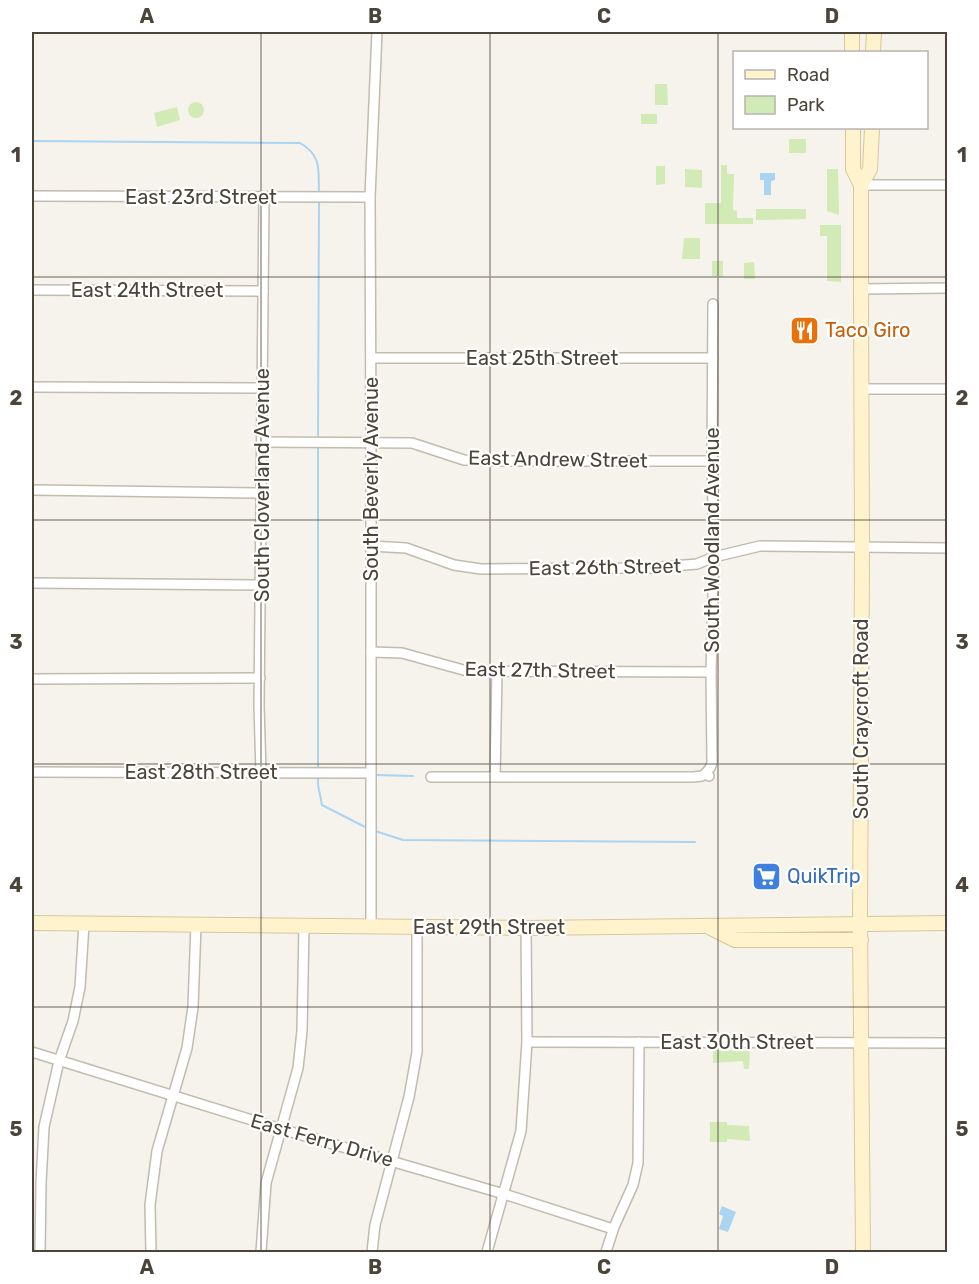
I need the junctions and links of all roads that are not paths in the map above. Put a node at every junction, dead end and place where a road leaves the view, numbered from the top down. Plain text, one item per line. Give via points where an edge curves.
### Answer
1 (377, 32) edge
2 (852, 32) edge
3 (874, 32) edge
4 (852, 51) edge
5 (873, 51) edge
6 (853, 129) edge
7 (872, 129) edge
8 (861, 185) junction
9 (948, 185) edge
10 (32, 196) edge
11 (264, 197) junction
12 (370, 197) junction
13 (948, 288) edge
14 (861, 289) junction
15 (32, 290) edge
16 (264, 291) junction
17 (713, 304) dead end
18 (371, 358) junction
19 (712, 358) junction
20 (32, 387) edge
21 (262, 388) junction
22 (861, 389) junction
23 (948, 389) edge
24 (262, 442) junction
25 (371, 443) junction
26 (712, 461) junction
27 (32, 490) edge
28 (261, 493) junction
29 (371, 546) junction
30 (862, 548) junction
31 (948, 548) edge
32 (714, 557) junction
33 (32, 583) edge
34 (261, 585) junction
35 (371, 652) junction
36 (497, 672) junction
37 (711, 672) junction
38 (260, 678) junction
39 (32, 679) edge
40 (32, 772) edge
41 (261, 772) junction
42 (370, 773) junction
43 (495, 776) junction
44 (431, 777) dead end
45 (948, 922) edge
46 (32, 923) edge
47 (84, 924) junction
48 (195, 924) junction
49 (860, 924) junction
50 (304, 926) junction
51 (370, 926) junction
52 (706, 926) junction
53 (417, 927) junction
54 (526, 928) junction
55 (861, 939) junction
56 (527, 1042) junction
57 (639, 1042) junction
58 (861, 1042) junction
59 (948, 1043) edge
60 (32, 1052) edge
61 (60, 1061) junction
62 (172, 1095) junction
63 (281, 1129) junction
64 (391, 1161) junction
65 (504, 1194) junction
66 (613, 1229) junction
67 (40, 1252) edge
68 (151, 1252) edge
69 (261, 1252) edge
70 (372, 1252) edge
71 (487, 1252) edge
72 (606, 1252) edge
73 (863, 1252) edge

1 - 12 street, South Beverly Avenue
2 - 4 main road
3 - 5 main road
6 - 8 main road, South Craycroft Road via 853,169
7 - 8 main road, South Craycroft Road via 870,169
8 - 9 street
8 - 14 main road, South Craycroft Road
10 - 11 street, East 23rd Street
11 - 12 street, East 23rd Street
11 - 16 street, South Cloverland Avenue
12 - 18 street, South Beverly Avenue
13 - 14 street
14 - 22 main road, South Craycroft Road
15 - 16 street, East 24th Street
16 - 21 street, South Cloverland Avenue
17 - 19 street, South Woodland Avenue
18 - 19 street, East 25th Street
18 - 25 street, South Beverly Avenue
19 - 26 street, South Woodland Avenue
20 - 21 street
21 - 24 street, South Cloverland Avenue
22 - 23 street
22 - 30 main road, South Craycroft Road
24 - 25 street, East Andrew Street
24 - 28 street, South Cloverland Avenue
25 - 26 street, East Andrew Street via 412,443 464,460
25 - 29 street, South Beverly Avenue
26 - 32 street, South Woodland Avenue
27 - 28 street
28 - 34 street, South Cloverland Avenue
29 - 32 street, East 26th Street via 406,548 454,565 481,569 649,568 697,564
29 - 35 street, South Beverly Avenue
30 - 31 street, East 26th Street
30 - 32 street, East 26th Street via 760,546
30 - 49 main road, South Craycroft Road
32 - 37 street, South Woodland Avenue
33 - 34 street
34 - 38 street, South Cloverland Avenue
35 - 36 street, East 27th Street via 402,652 466,671
35 - 42 street, South Beverly Avenue
36 - 37 street, East 27th Street
36 - 43 street
37 - 43 street, South Woodland Avenue via 712,763 708,776
38 - 39 street
38 - 41 street, South Cloverland Avenue
40 - 41 street, East 28th Street
41 - 42 street, East 28th Street
42 - 51 street, South Beverly Avenue
43 - 44 street
45 - 49 main road, East 29th Street
46 - 47 main road, East 29th Street
47 - 48 main road, East 29th Street
47 - 61 street via 80,987
48 - 50 main road, East 29th Street
48 - 62 street via 193,1007 187,1048
49 - 52 main road, East 29th Street
49 - 55 main road, South Craycroft Road
50 - 51 main road, East 29th Street
50 - 63 street via 298,1068
51 - 53 main road, East 29th Street
52 - 54 main road, East 29th Street
52 - 55 main road via 735,940
53 - 54 main road, East 29th Street
53 - 64 street via 417,1052 410,1097
54 - 56 street
55 - 58 main road, South Craycroft Road
56 - 57 street, East 30th Street
56 - 65 street via 521,1131
57 - 58 street, East 30th Street
57 - 66 street via 638,1163 631,1192
58 - 59 street, East 30th Street
58 - 73 main road, South Craycroft Road
60 - 61 street, East Ferry Drive
61 - 62 street, East Ferry Drive
61 - 67 street via 44,1127
62 - 63 street, East Ferry Drive
62 - 68 street via 157,1151 150,1205
63 - 64 street, East Ferry Drive
63 - 69 street via 266,1183
64 - 65 street, East Ferry Drive
64 - 70 street
65 - 66 street, East Ferry Drive
65 - 71 street
66 - 72 street

